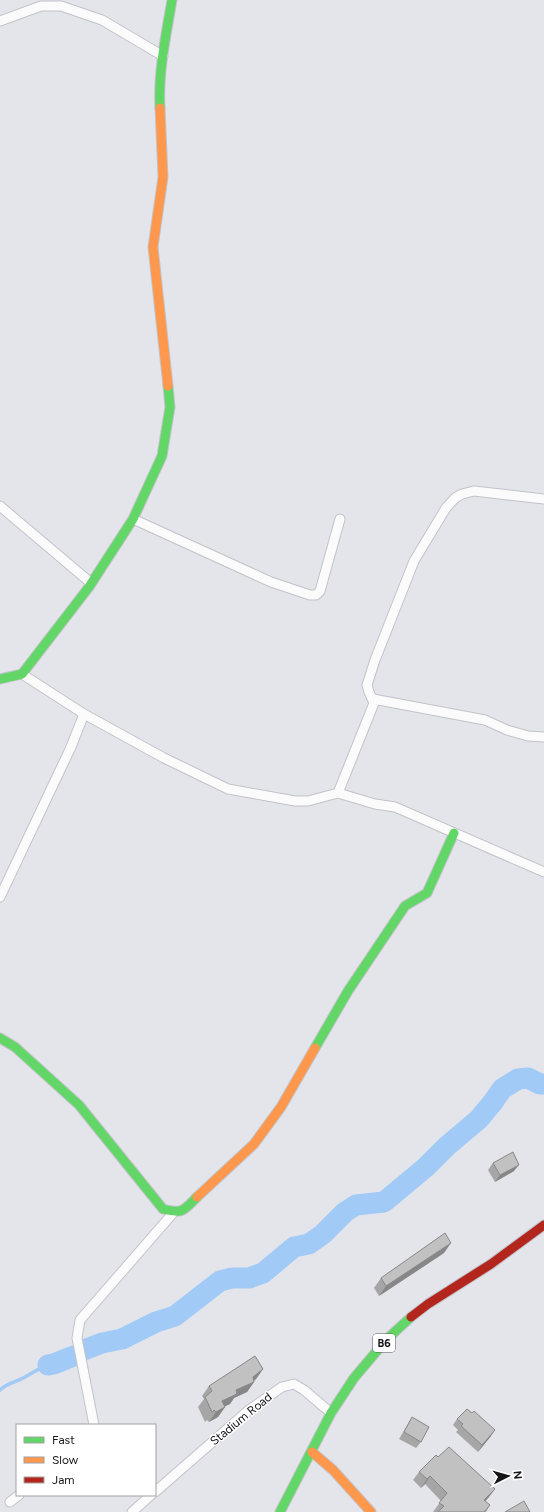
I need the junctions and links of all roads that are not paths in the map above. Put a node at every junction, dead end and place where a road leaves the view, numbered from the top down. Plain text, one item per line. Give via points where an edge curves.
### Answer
1 (172, 0) edge
2 (0, 21) edge
3 (163, 56) junction
4 (544, 500) edge
5 (0, 506) edge
6 (132, 519) junction
7 (340, 519) dead end
8 (91, 584) junction
9 (22, 674) junction
10 (0, 679) edge
11 (373, 699) junction
12 (84, 714) junction
13 (544, 737) edge
14 (338, 793) junction
15 (454, 833) junction
16 (544, 872) edge
17 (0, 897) edge
18 (0, 1038) edge
19 (174, 1212) junction
20 (544, 1225) edge
21 (331, 1413) junction
22 (94, 1424) edge
23 (312, 1452) junction
24 (156, 1491) edge
25 (18, 1496) edge
26 (150, 1496) edge
27 (10, 1502) dead end
28 (132, 1512) edge
29 (280, 1512) edge
30 (371, 1512) edge

1 - 3 main road
2 - 3 street via 41,6 60,6 102,20
3 - 6 main road via 159,98 162,177 153,247 170,407 162,456
4 - 11 street via 474,492 462,494 446,508 414,561 375,660 367,685
5 - 8 street
6 - 7 street via 271,582 310,595 316,595 322,587
6 - 8 main road
8 - 9 main road
9 - 10 main road
9 - 12 street
11 - 13 street via 485,720 507,730
11 - 14 street via 374,703
12 - 14 street via 164,758 228,789 295,801 308,801
12 - 17 street
14 - 15 street via 375,804 395,806
15 - 16 street
15 - 19 main road via 427,893 405,906 348,991 282,1107 254,1144 182,1211
18 - 19 main road via 15,1048 79,1105 163,1209
19 - 22 street via 80,1320 77,1338
20 - 21 main road, B6 via 491,1264 406,1320 354,1378
21 - 23 main road, B6
21 - 24 street, Stadium Road via 294,1384 282,1387 249,1410
23 - 29 main road, B6
23 - 30 main road
25 - 27 street
26 - 28 street

